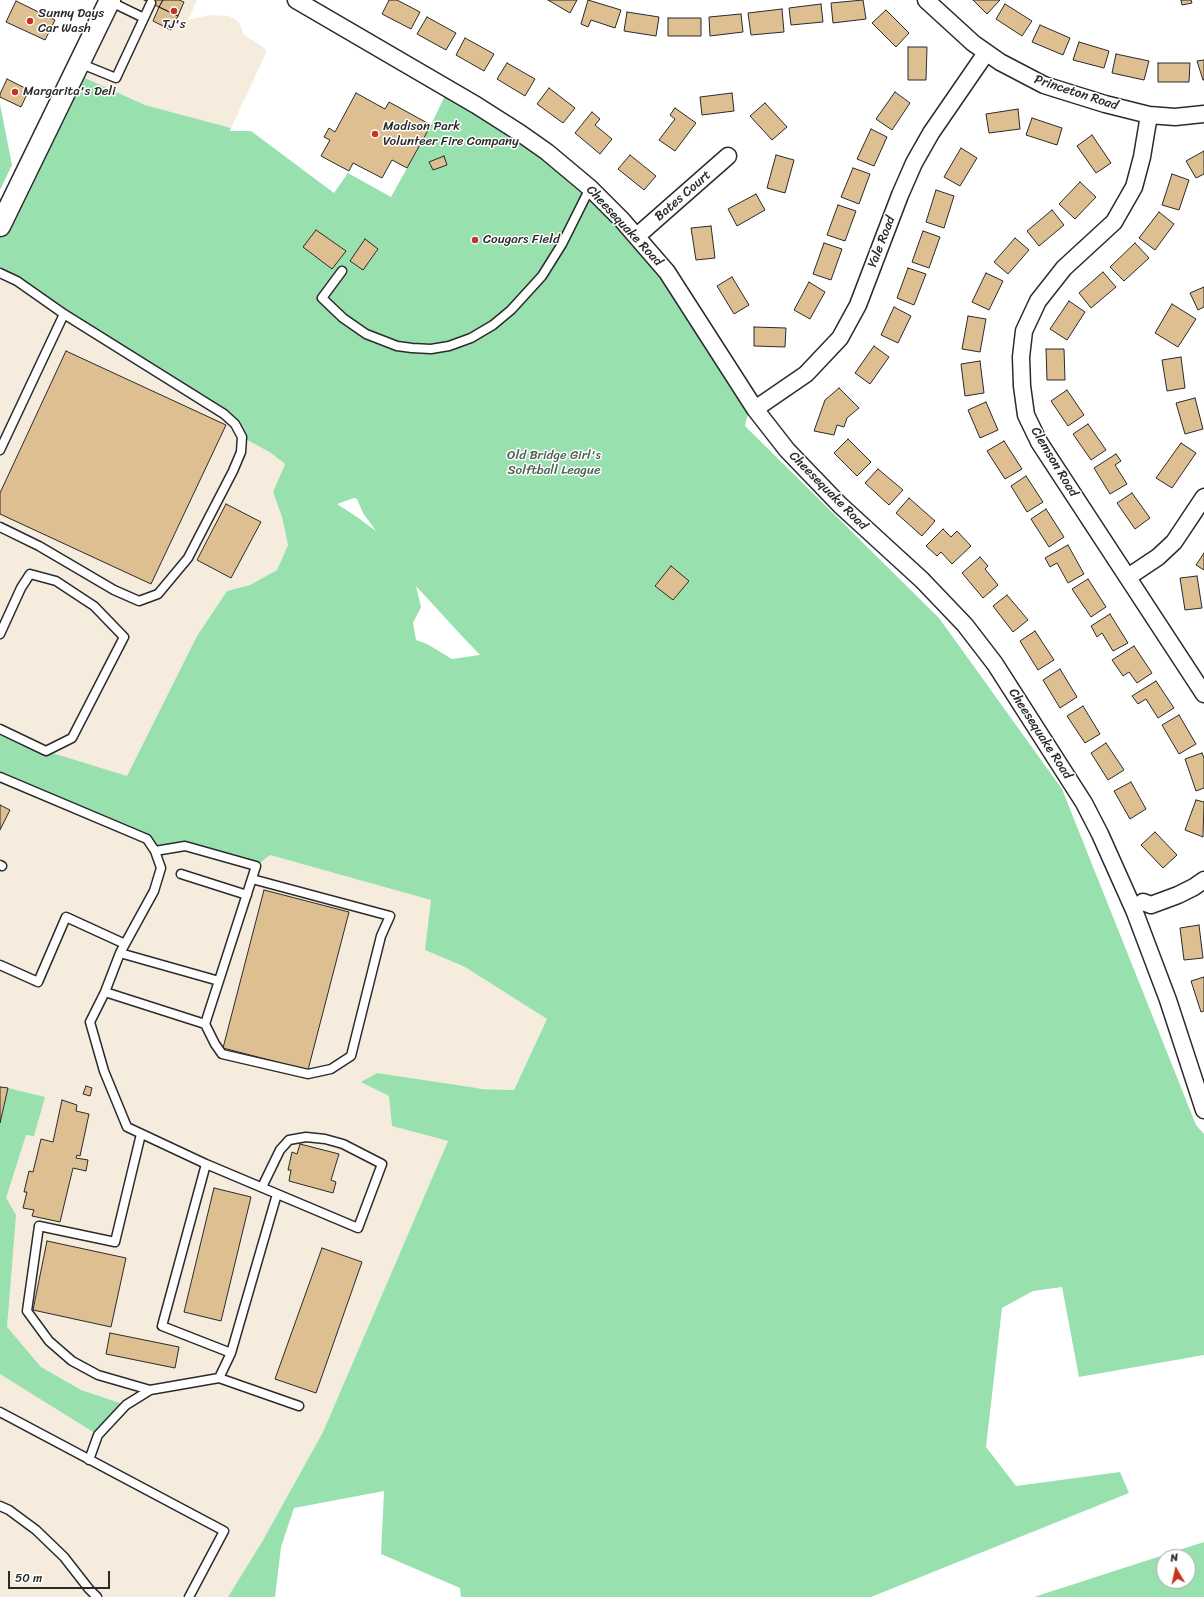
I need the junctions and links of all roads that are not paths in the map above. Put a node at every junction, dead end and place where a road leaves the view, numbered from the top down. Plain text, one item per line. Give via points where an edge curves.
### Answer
1 (296, 0) edge
2 (926, 0) edge
3 (107, 2) edge
4 (151, 3) dead end
5 (144, 18) junction
6 (986, 53) junction
7 (79, 63) junction
8 (1204, 114) edge
9 (1149, 115) junction
10 (728, 156) dead end
11 (590, 188) junction
12 (0, 226) edge
13 (637, 236) junction
14 (342, 272) dead end
15 (0, 273) edge
16 (64, 314) junction
17 (755, 409) junction
18 (0, 450) edge
19 (1204, 497) edge
20 (0, 527) edge
21 (1128, 577) junction
22 (0, 634) edge
23 (1204, 694) edge
24 (0, 729) edge
25 (0, 777) edge
26 (155, 851) junction
27 (181, 874) dead end
28 (252, 879) junction
29 (1204, 880) edge
30 (246, 895) junction
31 (1143, 902) dead end
32 (125, 944) junction
33 (120, 953) junction
34 (0, 965) edge
35 (219, 981) junction
36 (105, 992) junction
37 (205, 1024) junction
38 (1204, 1110) edge
39 (141, 1134) junction
40 (206, 1164) junction
41 (262, 1188) junction
42 (277, 1194) junction
43 (231, 1353) junction
44 (219, 1378) junction
45 (150, 1390) junction
46 (299, 1406) dead end
47 (0, 1412) edge
48 (89, 1460) junction
49 (0, 1506) edge
50 (97, 1597) edge
51 (188, 1597) edge

1 - 11 street, Cheesequake Road via 520,133
2 - 6 street, Princeton Road
3 - 5 lane
3 - 7 street
4 - 5 lane
5 - 7 lane via 116,78
6 - 9 street, Princeton Road via 1044,85 1094,102
6 - 17 street, Yale Road via 931,133 917,158 858,305 840,338 824,358 806,374
7 - 12 street
8 - 9 street, Princeton Road via 1175,117
9 - 21 street, Clemson Road via 1134,187 1114,222 1064,268 1038,301 1024,331 1021,357 1026,415 1039,442
10 - 13 street, Bates Court
11 - 13 street, Cheesequake Road
11 - 14 lane via 562,244 542,276 511,310 493,325 471,338 449,346 431,349 397,346 366,334 343,318 322,298
13 - 17 street, Cheesequake Road via 667,272
15 - 16 lane via 17,281
16 - 18 lane
16 - 20 lane via 224,414 235,424 242,437 241,452 188,558 158,594 139,601 114,590 40,546
17 - 38 street, Cheesequake Road via 787,450 840,505 922,580 964,625 995,664 1077,792 1100,834 1134,910 1168,1000
19 - 21 street via 1174,542 1158,557
21 - 23 street, Clemson Road
22 - 24 lane via 30,574 56,581 94,606 124,637 72,738 46,751
25 - 26 lane via 147,839
26 - 28 lane via 185,846 256,866
26 - 32 lane via 161,868 156,886
27 - 30 lane
28 - 30 lane
28 - 37 lane via 390,916 381,936 351,1056 331,1068 308,1074 222,1054
29 - 31 street via 1178,895 1151,905
30 - 35 lane
32 - 33 lane
32 - 34 lane via 66,917 38,982
33 - 35 lane
33 - 36 lane
35 - 37 lane
36 - 37 lane
36 - 39 lane via 90,1022 104,1071 127,1127
39 - 40 lane
39 - 45 lane via 115,1242 39,1226 27,1311 49,1342 72,1361 98,1375
40 - 41 lane
40 - 43 lane via 162,1326
41 - 42 lane
41 - 42 lane via 280,1150 289,1140 306,1137 325,1139 343,1144 382,1164 358,1228
42 - 43 lane
43 - 44 lane
44 - 45 lane
44 - 46 lane
45 - 48 lane via 126,1405 98,1435
47 - 48 lane
48 - 51 lane via 224,1530
49 - 50 lane via 36,1530 64,1557

